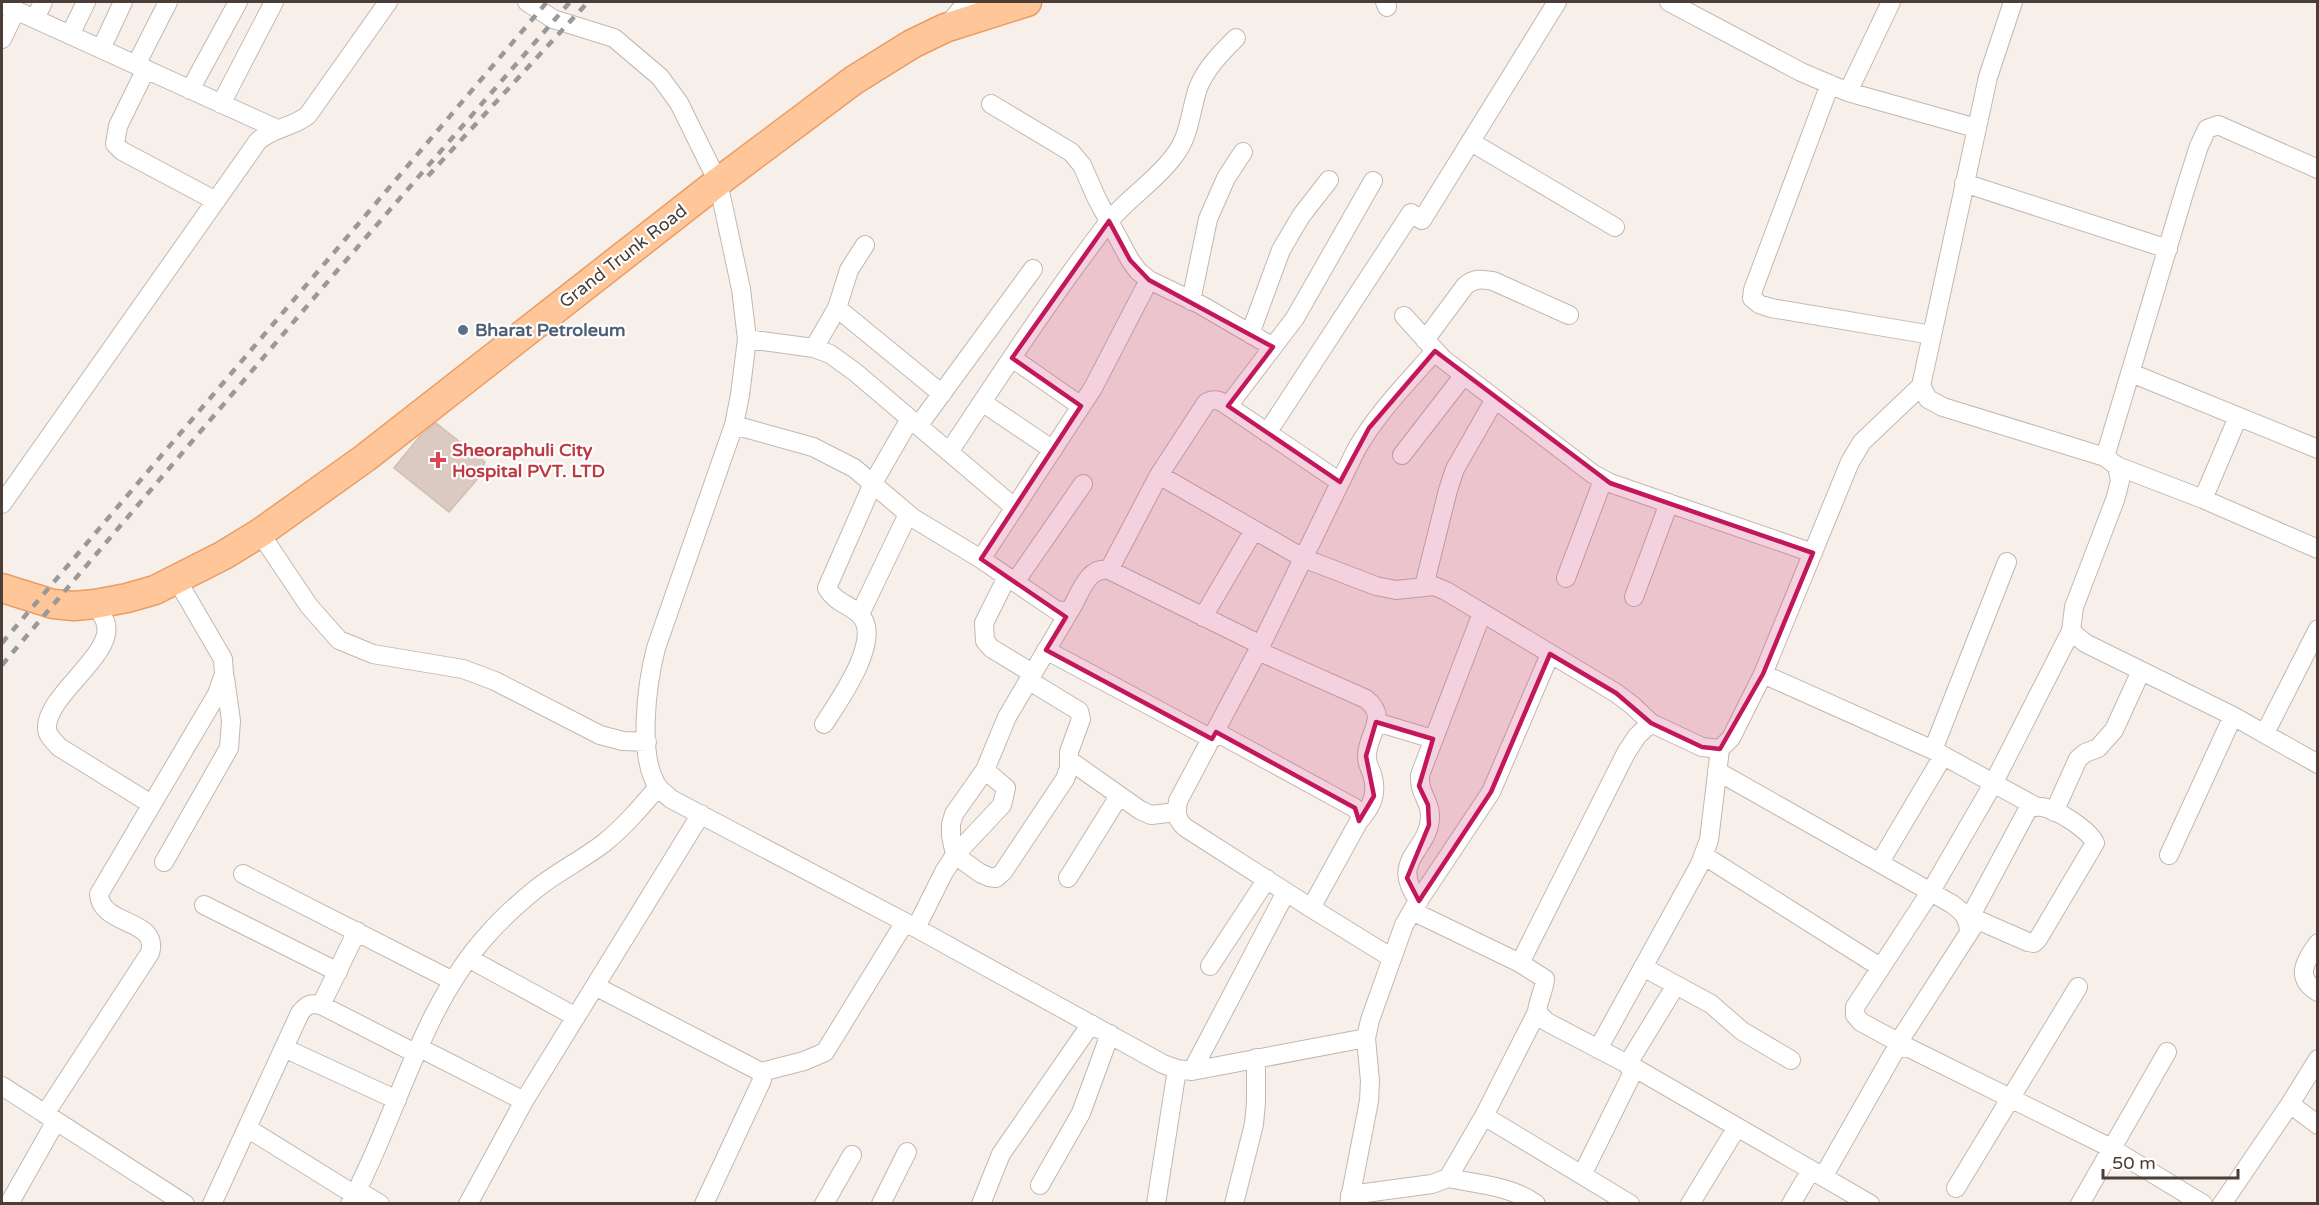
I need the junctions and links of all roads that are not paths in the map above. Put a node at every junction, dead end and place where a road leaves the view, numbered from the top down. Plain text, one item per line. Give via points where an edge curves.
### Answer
1 (43, 2) edge
2 (86, 2) edge
3 (123, 2) edge
4 (168, 2) edge
5 (238, 2) edge
6 (274, 2) edge
7 (387, 2) edge
8 (527, 2) edge
9 (967, 2) edge
10 (1027, 2) edge
11 (1557, 2) edge
12 (1669, 2) edge
13 (1891, 2) edge
14 (2013, 2) edge
15 (9, 7) edge
16 (35, 19) junction
17 (945, 28) junction
18 (70, 34) junction
19 (1236, 38) dead end
20 (2, 39) edge
21 (101, 49) junction
22 (141, 67) junction
23 (1830, 84) junction
24 (190, 90) junction
25 (1848, 92) junction
26 (221, 104) junction
27 (991, 104) dead end
28 (275, 128) junction
29 (1976, 128) junction
30 (1471, 142) junction
31 (1242, 152) dead end
32 (2318, 169) edge
33 (1329, 180) dead end
34 (1373, 181) dead end
35 (718, 182) junction
36 (1964, 183) junction
37 (216, 201) junction
38 (1109, 221) junction
39 (1616, 227) dead end
40 (865, 245) dead end
41 (2168, 249) junction
42 (1033, 269) dead end
43 (1149, 280) junction
44 (1191, 301) junction
45 (837, 308) junction
46 (1569, 315) dead end
47 (1404, 316) dead end
48 (1250, 333) junction
49 (1932, 335) junction
50 (747, 339) junction
51 (1430, 346) junction
52 (1273, 347) junction
53 (814, 348) junction
54 (1012, 358) junction
55 (2131, 374) junction
56 (1464, 375) junction
57 (1921, 386) junction
58 (942, 394) junction
59 (1495, 399) junction
60 (982, 402) junction
61 (1081, 406) junction
62 (1228, 406) junction
63 (2238, 417) junction
64 (914, 423) junction
65 (734, 425) junction
66 (1267, 432) junction
67 (2318, 449) edge
68 (1053, 450) junction
69 (949, 452) junction
70 (1402, 455) dead end
71 (2111, 461) junction
72 (1159, 475) junction
73 (1603, 480) junction
74 (1340, 482) junction
75 (873, 483) junction
76 (1083, 484) dead end
77 (2203, 500) junction
78 (1669, 503) junction
79 (2, 504) edge
80 (1015, 508) junction
81 (908, 514) junction
82 (1254, 530) junction
83 (260, 533) junction
84 (2318, 549) edge
85 (1813, 554) junction
86 (1303, 558) junction
87 (981, 559) junction
88 (2007, 562) dead end
89 (1108, 570) junction
90 (1566, 578) dead end
91 (177, 580) junction
92 (1011, 580) junction
93 (1424, 586) junction
94 (2, 588) edge
95 (1634, 597) dead end
96 (95, 604) junction
97 (1069, 612) junction
98 (1482, 613) junction
99 (860, 614) junction
100 (1203, 617) junction
101 (2318, 629) edge
102 (2071, 631) junction
103 (1260, 648) junction
104 (1046, 650) junction
105 (1550, 654) junction
106 (2141, 671) junction
107 (224, 674) junction
108 (1763, 674) junction
109 (1030, 676) junction
110 (2233, 716) junction
111 (1376, 722) junction
112 (1651, 723) junction
113 (825, 724) dead end
114 (2265, 733) junction
115 (1214, 736) junction
116 (1432, 739) junction
117 (647, 742) junction
118 (1720, 749) junction
119 (1938, 753) junction
120 (1069, 760) junction
121 (2318, 764) edge
122 (985, 770) junction
123 (1717, 771) junction
124 (1994, 784) junction
125 (658, 787) junction
126 (1119, 796) junction
127 (151, 804) junction
128 (2035, 806) junction
129 (1176, 812) junction
130 (2054, 812) junction
131 (701, 814) junction
132 (1359, 821) junction
133 (956, 855) junction
134 (1703, 855) junction
135 (2169, 855) dead end
136 (165, 862) dead end
137 (1880, 862) junction
138 (243, 874) dead end
139 (1068, 878) dead end
140 (1267, 879) junction
141 (1931, 891) junction
142 (1286, 892) junction
143 (204, 905) dead end
144 (1416, 906) junction
145 (1311, 908) junction
146 (910, 925) junction
147 (1969, 927) junction
148 (357, 931) junction
149 (2318, 943) edge
150 (1392, 958) junction
151 (470, 959) junction
152 (1520, 963) junction
153 (1210, 966) dead end
154 (1643, 967) junction
155 (1880, 967) junction
156 (338, 972) junction
157 (453, 981) junction
158 (1676, 985) junction
159 (595, 986) junction
160 (2078, 987) dead end
161 (2318, 992) edge
162 (321, 1005) junction
163 (1537, 1012) junction
164 (576, 1017) junction
165 (1091, 1024) junction
166 (1110, 1034) junction
167 (1366, 1038) junction
168 (1903, 1045) junction
169 (284, 1048) junction
170 (1598, 1049) junction
171 (417, 1050) junction
172 (2167, 1052) dead end
173 (1256, 1058) junction
174 (2318, 1059) edge
175 (1791, 1060) dead end
176 (1631, 1066) junction
177 (1184, 1070) junction
178 (761, 1072) junction
179 (2, 1086) edge
180 (2012, 1099) junction
181 (397, 1100) junction
182 (524, 1101) junction
183 (2290, 1104) junction
184 (1484, 1116) junction
185 (51, 1118) junction
186 (2318, 1125) edge
187 (1737, 1127) junction
188 (247, 1128) junction
189 (2111, 1148) junction
190 (907, 1152) dead end
191 (852, 1155) dead end
192 (1817, 1173) junction
193 (1582, 1175) junction
194 (1449, 1178) junction
195 (1040, 1185) dead end
196 (1956, 1188) dead end
197 (354, 1196) edge
198 (1349, 1199) edge
199 (9, 1203) edge
200 (185, 1203) edge
201 (212, 1203) edge
202 (381, 1203) edge
203 (468, 1203) edge
204 (704, 1203) edge
205 (825, 1203) edge
206 (881, 1203) edge
207 (981, 1203) edge
208 (1156, 1203) edge
209 (1234, 1203) edge
210 (1536, 1203) edge
211 (1630, 1203) edge
212 (1690, 1203) edge
213 (1791, 1203) edge
214 (1870, 1203) edge
215 (2080, 1203) edge
216 (2203, 1203) edge
217 (2222, 1203) edge

1 - 16 street
2 - 18 street
3 - 21 street
4 - 22 street
5 - 24 street
6 - 26 street
7 - 28 street via 308,115 297,123
8 - 35 street via 553,19 614,38 660,77 679,103
9 - 17 street
10 - 17 main road, Grand Trunk Road
11 - 30 street
12 - 23 street
13 - 25 street
14 - 29 street
15 - 16 street
15 - 20 street
16 - 18 street
17 - 35 main road, Grand Trunk Road via 876,65
18 - 21 street
19 - 38 street via 1215,60 1198,88 1179,150
21 - 22 street
22 - 24 street
22 - 37 street via 115,144
23 - 25 street
23 - 49 street via 1752,297 1771,308
24 - 26 street
25 - 29 street
26 - 28 street
27 - 38 street via 1071,152 1082,165
28 - 37 street via 258,141
29 - 36 street
30 - 39 street
30 - 66 street via 1422,220 1411,213
31 - 44 street via 1208,219
32 - 41 street via 2218,125 2207,129
33 - 48 street via 1281,250
34 - 52 street via 1307,299
35 - 50 street via 741,289
35 - 83 main road, Grand Trunk Road via 365,458
36 - 41 street
36 - 49 street
37 - 79 street
38 - 43 street via 1130,260
38 - 54 street
40 - 45 street via 849,270
41 - 55 street
42 - 58 street
43 - 44 street
43 - 61 street
44 - 48 street
45 - 53 street
45 - 58 street
46 - 51 street via 1493,281 1471,281
47 - 51 street
48 - 52 street
49 - 57 street
50 - 53 street
50 - 65 street
51 - 56 street
51 - 74 street via 1369,428
52 - 62 street
53 - 64 street via 830,354
54 - 60 street
54 - 61 street
55 - 63 street
55 - 71 street
56 - 59 street
56 - 70 street
57 - 71 street via 1928,399 1943,407
57 - 85 street via 1862,442
58 - 64 street
59 - 73 street
59 - 93 street via 1455,469
60 - 68 street
60 - 69 street
61 - 68 street
62 - 66 street
62 - 72 street via 1217,400 1206,403
63 - 67 street
63 - 77 street
64 - 69 street
64 - 75 street
65 - 75 street via 813,447 854,468
65 - 117 street via 656,648 646,705
66 - 74 street
68 - 80 street
69 - 80 street
71 - 77 street
71 - 102 street via 2120,481 2118,490 2074,607
72 - 82 street
72 - 89 street
73 - 78 street
73 - 90 street
74 - 86 street
75 - 81 street
75 - 99 street via 827,588 837,601
76 - 92 street
77 - 84 street
78 - 85 street
78 - 95 street
80 - 87 street
81 - 87 street
81 - 99 street
82 - 86 street
82 - 100 street
83 - 91 main road, Grand Trunk Road
83 - 117 street via 309,606 339,640 373,654 463,669 495,681 600,735
85 - 108 street
86 - 93 street via 1386,588
86 - 103 street
87 - 92 street
88 - 119 street
89 - 97 street via 1092,572
89 - 100 street
91 - 96 main road, Grand Trunk Road via 155,590
91 - 107 street via 223,659
92 - 97 street via 1056,610
92 - 109 street via 984,624 985,640
93 - 98 street via 1446,591
94 - 96 main road, Grand Trunk Road via 53,604
96 - 127 street via 107,626 103,645 56,704 47,728 59,747
97 - 104 street
98 - 105 street
98 - 116 street
99 - 113 street via 868,633 865,650
100 - 103 street
101 - 114 street
102 - 106 street via 2085,643
102 - 124 street
103 - 111 street via 1366,699 1375,706
103 - 115 street
104 - 109 street
104 - 115 street
105 - 112 street via 1616,693
105 - 144 street via 1491,792
106 - 110 street
106 - 130 street via 2114,730 2098,748 2078,759
107 - 127 street via 217,694
107 - 136 street via 231,722 229,748
108 - 118 street via 1731,738
108 - 119 street
109 - 120 street via 1079,711 1081,719
109 - 122 street via 1007,717
110 - 114 street
110 - 135 street
111 - 116 street
111 - 132 street via 1366,756 1374,796 1370,810
112 - 118 street via 1702,747
112 - 152 street via 1626,753
114 - 121 street
115 - 129 street via 1178,801
115 - 132 street via 1355,808
116 - 144 street via 1419,786 1428,805 1429,825 1412,855 1407,878
117 - 125 street via 650,768
118 - 123 street
119 - 124 street
119 - 137 street
120 - 126 street
120 - 133 street via 1059,789 996,878
122 - 133 street via 954,814 951,836
122 - 133 street via 1006,788 1005,797
123 - 134 street
123 - 137 street
124 - 128 street
124 - 141 street
125 - 131 street via 671,799
125 - 151 street via 604,843 537,888 488,934
126 - 129 street via 1151,814
126 - 139 street
127 - 185 street via 99,894 105,910 145,932 153,945
128 - 130 street
128 - 147 street via 2022,818
129 - 140 street via 1178,822 1186,828
130 - 147 street via 2084,829 2094,843 2038,939 2028,942 1986,922
131 - 146 street
131 - 159 street
132 - 145 street
133 - 146 street
134 - 154 street
134 - 155 street
137 - 141 street
138 - 148 street
140 - 142 street
140 - 153 street
141 - 147 street via 1963,912
141 - 155 street
142 - 145 street
142 - 177 street
143 - 156 street
144 - 150 street
144 - 152 street
145 - 150 street
146 - 165 street
146 - 178 street via 825,1052
147 - 168 street
148 - 156 street
148 - 157 street
149 - 161 street via 2303,973 2306,982
150 - 167 street
151 - 157 street
151 - 164 street
152 - 163 street via 1545,979
154 - 158 street
154 - 170 street
155 - 168 street via 1859,999 1855,1015
156 - 162 street
157 - 171 street
158 - 175 street via 1711,1004 1742,1031
158 - 176 street
159 - 164 street
159 - 178 street
160 - 180 street
162 - 169 street via 306,1005
162 - 171 street
163 - 170 street via 1547,1022
163 - 184 street
164 - 182 street
165 - 166 street
165 - 207 street via 1001,1154
166 - 177 street via 1163,1064
166 - 195 street via 1081,1113
167 - 173 street
167 - 198 street via 1369,1101
168 - 180 street
168 - 192 street via 1893,1054
169 - 181 street
169 - 188 street
170 - 176 street
171 - 181 street
171 - 182 street
172 - 189 street
173 - 177 street
173 - 209 street via 1254,1124
174 - 183 street
176 - 187 street
176 - 193 street
177 - 208 street
178 - 204 street via 762,1080
179 - 185 street
180 - 189 street
180 - 196 street
181 - 197 street
182 - 203 street
183 - 186 street
183 - 217 street
184 - 193 street
184 - 194 street
185 - 199 street
185 - 200 street
187 - 192 street
187 - 212 street
188 - 197 street
188 - 201 street
189 - 215 street
189 - 216 street
190 - 206 street
191 - 205 street
192 - 213 street
192 - 214 street
193 - 211 street
194 - 198 street
194 - 210 street via 1526,1196
197 - 202 street

